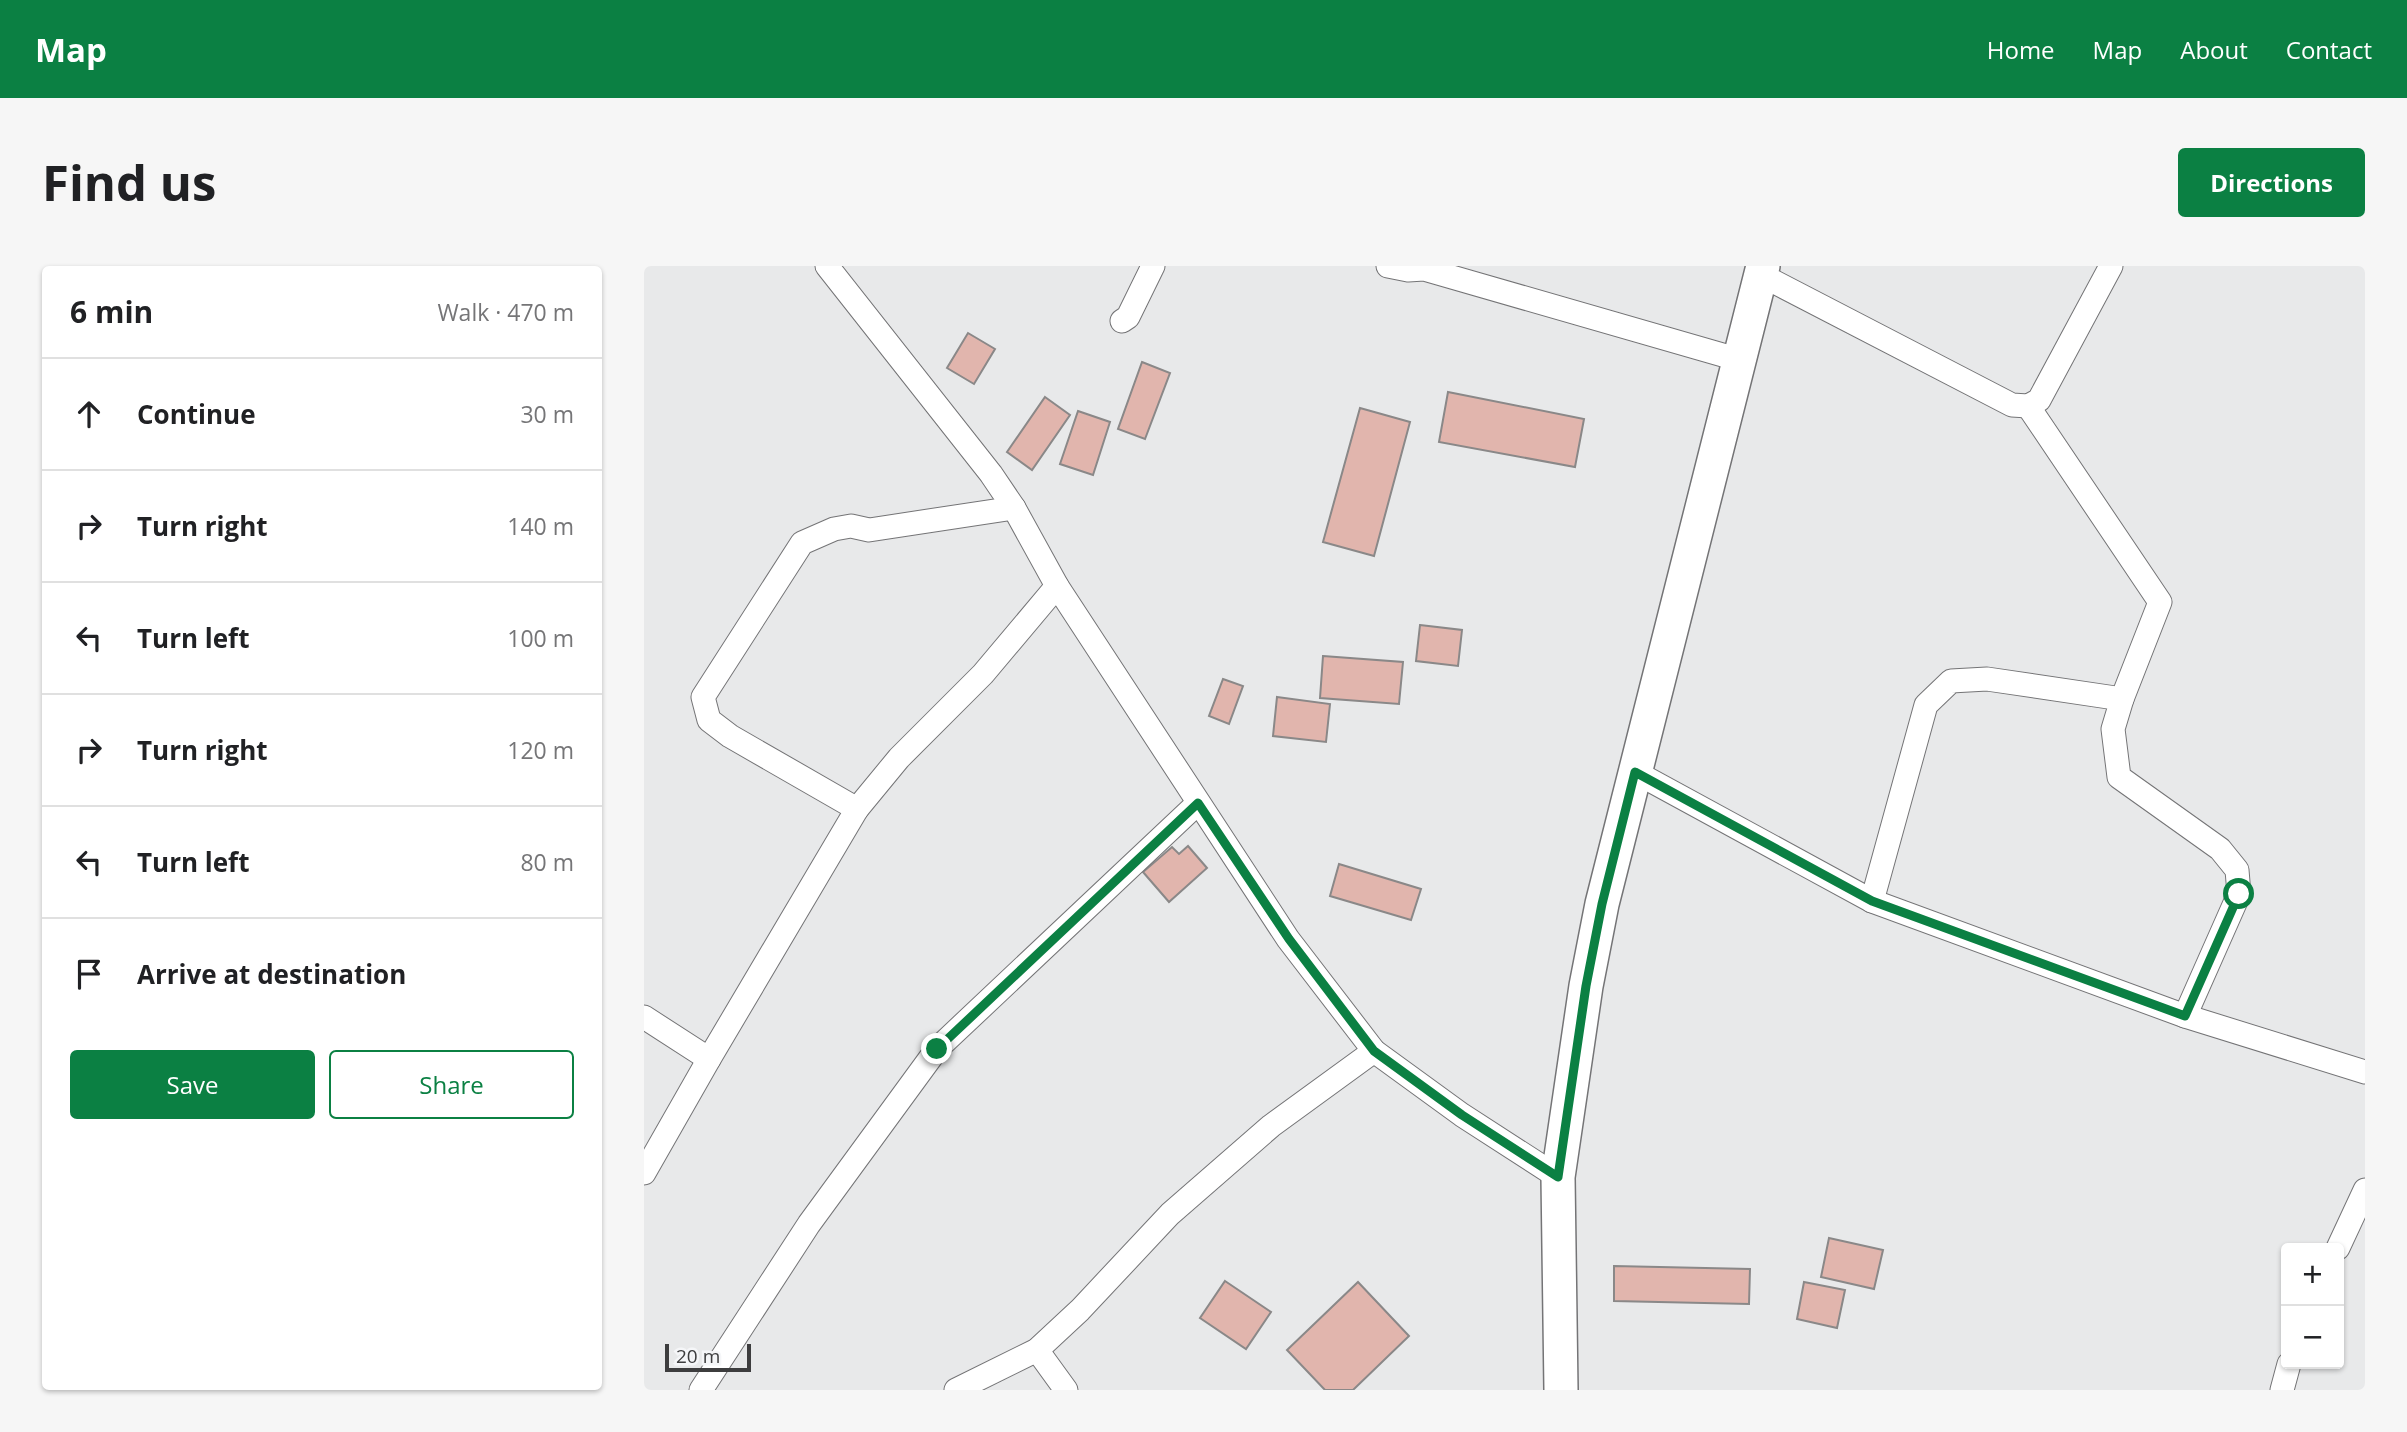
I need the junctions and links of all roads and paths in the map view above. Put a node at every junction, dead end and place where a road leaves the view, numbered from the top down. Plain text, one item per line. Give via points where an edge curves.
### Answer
1 (827, 266) edge
2 (1153, 266) edge
3 (1388, 266) edge
4 (2110, 266) edge
5 (1425, 267) edge
6 (1762, 270) edge
7 (1122, 321) dead end
8 (1740, 360) junction
9 (2028, 406) junction
10 (1014, 508) junction
11 (1057, 586) junction
12 (2122, 699) junction
13 (1635, 772) junction
14 (1198, 803) junction
15 (857, 809) junction
16 (1872, 901) junction
17 (2185, 1016) junction
18 (644, 1017) edge
19 (1374, 1051) junction
20 (709, 1059) junction
21 (2365, 1072) edge
22 (644, 1174) edge
23 (1558, 1177) junction
24 (2365, 1190) edge
25 (2340, 1243) edge
26 (1037, 1350) junction
27 (2288, 1369) edge
28 (701, 1390) edge
29 (956, 1390) edge
30 (1066, 1390) edge
31 (1561, 1390) edge
32 (2282, 1390) edge

1 - 10 street
2 - 7 street
3 - 5 street
4 - 9 street via 2039,400
5 - 8 street
6 - 8 main road
6 - 9 street via 2012,405
8 - 13 main road
9 - 12 street via 2160,602
10 - 11 street
10 - 15 street via 869,530 851,526 802,543 703,696 709,720 730,736
11 - 14 street
11 - 15 street via 983,674 899,758
12 - 16 street via 1987,680 1951,681 1926,705
12 - 17 street via 2113,729 2119,777 2220,849 2237,870 2239,894
13 - 16 street
13 - 23 main road via 1586,986
14 - 19 street via 1289,939
14 - 28 street via 937,1049 809,1224
15 - 20 street
16 - 17 street
17 - 21 street
18 - 20 street
19 - 23 street
19 - 26 street via 1271,1126 1170,1214
20 - 22 street
23 - 31 main road
24 - 25 street
26 - 29 street
26 - 30 street
27 - 32 street

